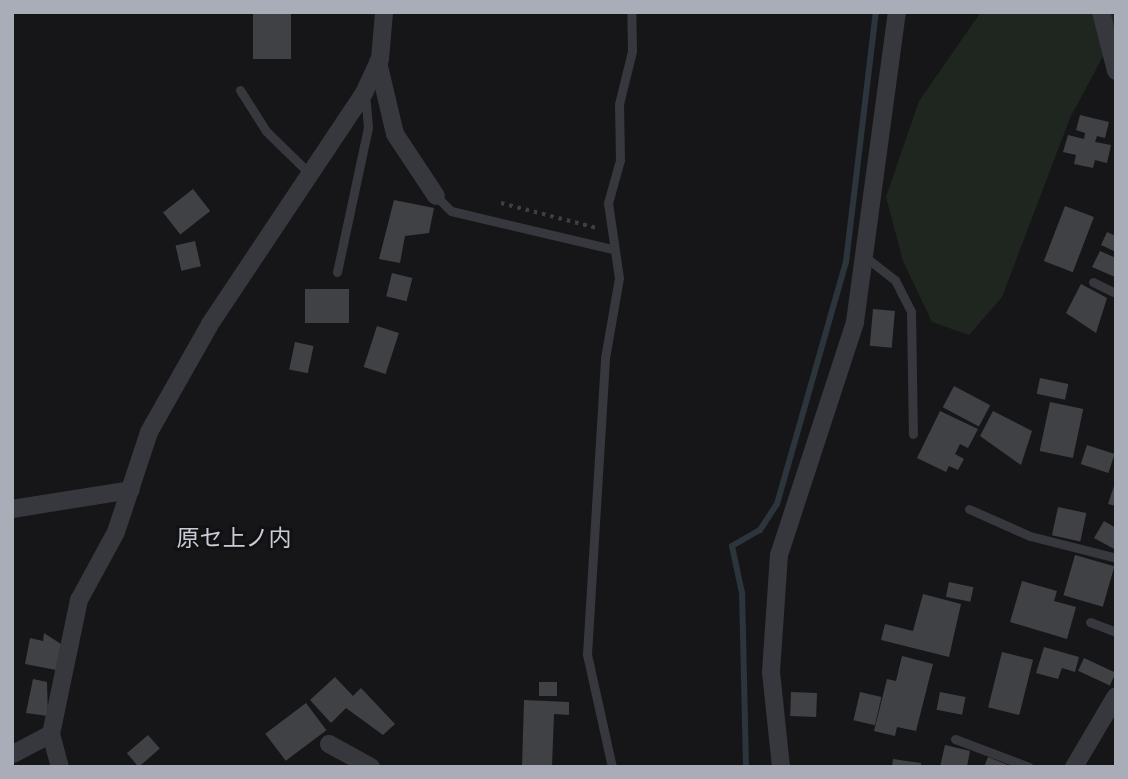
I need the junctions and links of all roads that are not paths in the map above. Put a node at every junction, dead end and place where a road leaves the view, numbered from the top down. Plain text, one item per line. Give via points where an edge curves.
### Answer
1 (384, 12) edge
2 (631, 12) edge
3 (897, 12) edge
4 (1101, 12) edge
5 (379, 62) junction
6 (1116, 71) edge
7 (240, 90) dead end
8 (365, 93) junction
9 (309, 172) junction
10 (436, 196) joint
11 (612, 249) junction
12 (863, 256) junction
13 (337, 271) dead end
14 (1093, 282) dead end
15 (1116, 293) edge
16 (913, 434) dead end
17 (130, 490) junction
18 (12, 509) edge
19 (969, 509) dead end
20 (1116, 558) edge
21 (1090, 622) dead end
22 (1116, 632) edge
23 (1116, 696) edge
24 (51, 734) junction
25 (955, 738) dead end
26 (330, 744) dead end
27 (13, 753) edge
28 (17, 767) edge
29 (60, 767) edge
30 (370, 767) edge
31 (612, 767) edge
32 (781, 767) edge
33 (1029, 767) edge
34 (1074, 767) edge

1 - 5 street
2 - 11 lane
3 - 12 street
4 - 6 street
5 - 8 street
5 - 10 street via 396,134
7 - 9 lane via 267,131
8 - 9 street
8 - 13 lane via 368,127
9 - 17 street via 169,391
10 - 11 lane via 451,211
11 - 31 lane via 619,278 605,358 587,654
12 - 16 lane via 907,295
12 - 32 street via 837,389 779,555 771,672
14 - 15 lane
17 - 18 street
17 - 24 street via 116,532 79,600
19 - 20 lane via 1030,536
21 - 22 lane
23 - 34 street
24 - 27 street
24 - 29 street
25 - 33 lane
26 - 30 street
27 - 28 street

